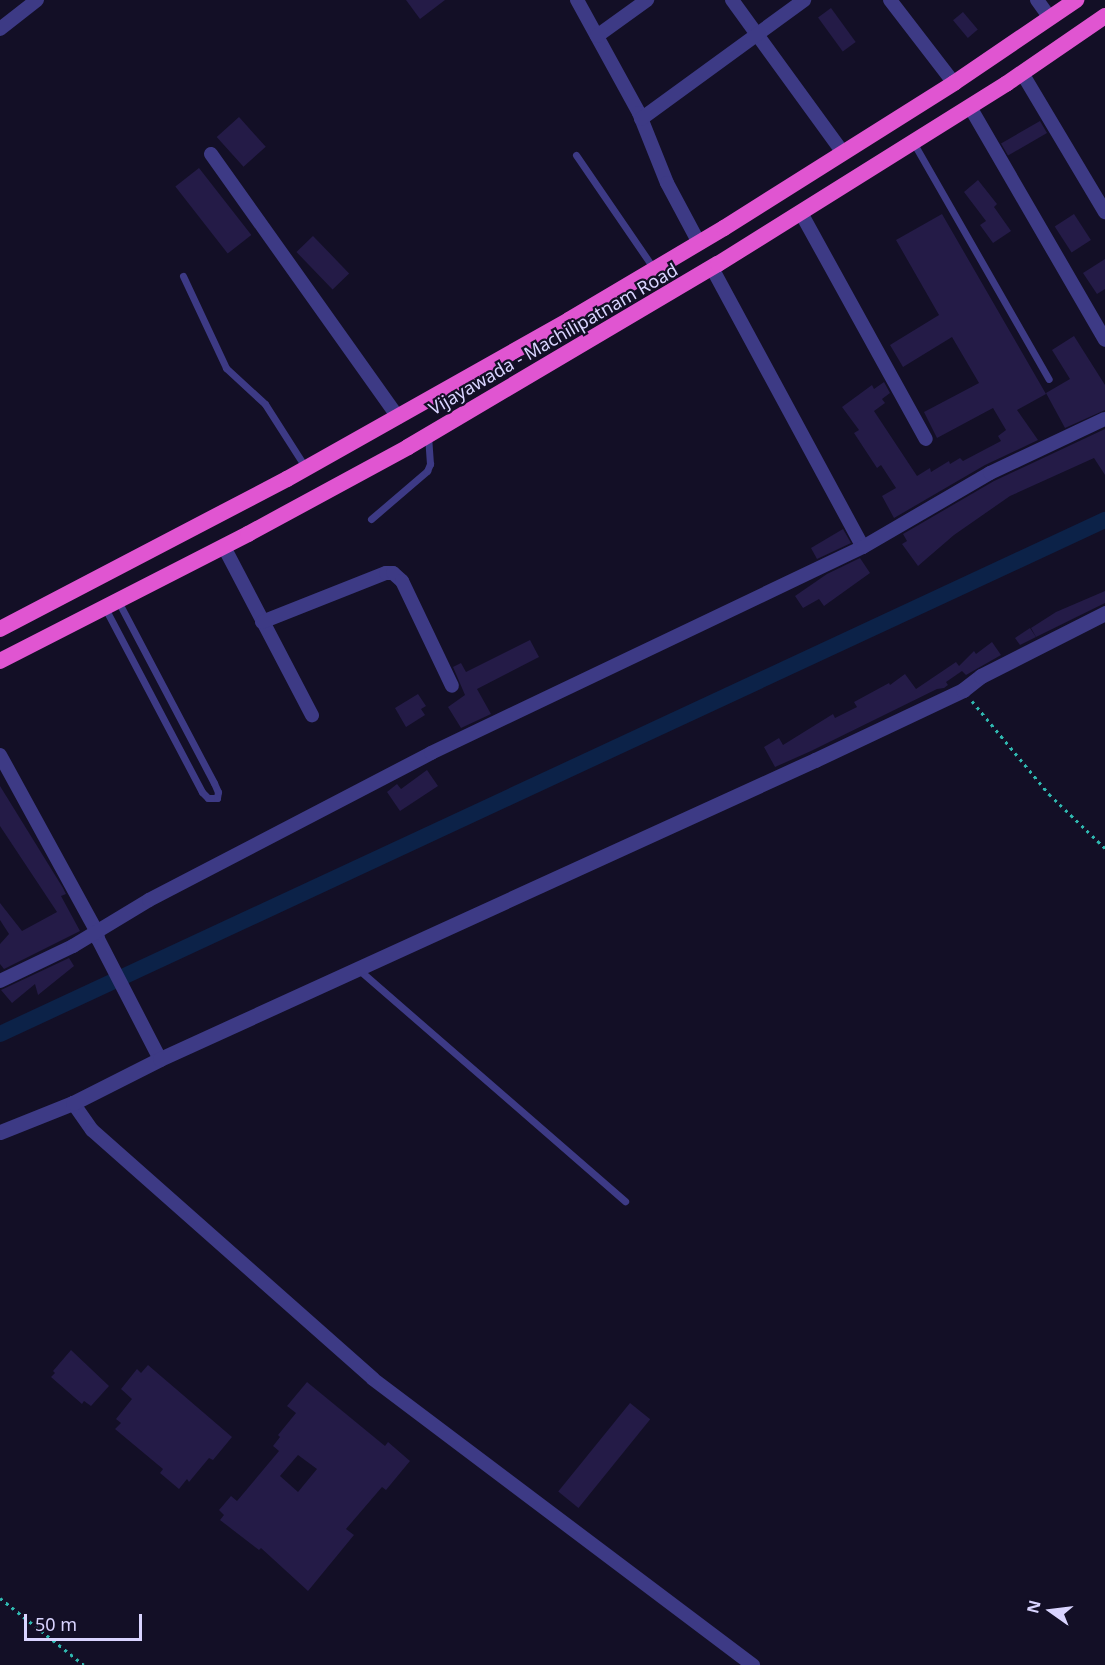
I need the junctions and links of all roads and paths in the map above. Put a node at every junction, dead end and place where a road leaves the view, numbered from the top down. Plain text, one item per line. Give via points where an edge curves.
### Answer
1 (37, 0) edge
2 (577, 0) edge
3 (647, 0) edge
4 (732, 0) edge
5 (804, 0) edge
6 (890, 0) edge
7 (1037, 0) edge
8 (1076, 0) edge
9 (1050, 18) junction
10 (1103, 20) edge
11 (0, 29) edge
12 (756, 33) junction
13 (597, 36) junction
14 (1022, 73) junction
15 (954, 83) junction
16 (970, 107) junction
17 (641, 119) junction
18 (913, 142) junction
19 (843, 153) junction
20 (211, 154) dead end
21 (576, 155) dead end
22 (1105, 212) edge
23 (801, 213) junction
24 (699, 243) junction
25 (712, 268) junction
26 (655, 269) junction
27 (183, 276) dead end
28 (1105, 340) edge
29 (1049, 380) dead end
30 (398, 417) junction
31 (1105, 418) edge
32 (428, 435) junction
33 (926, 439) dead end
34 (306, 468) junction
35 (372, 519) dead end
36 (224, 547) junction
37 (863, 547) junction
38 (112, 605) junction
39 (1105, 613) edge
40 (261, 622) junction
41 (0, 629) edge
42 (0, 661) edge
43 (452, 686) dead end
44 (963, 690) junction
45 (312, 715) dead end
46 (0, 755) edge
47 (1105, 848) edge
48 (98, 935) junction
49 (358, 969) junction
50 (0, 981) edge
51 (160, 1059) junction
52 (73, 1103) junction
53 (0, 1132) edge
54 (625, 1201) dead end
55 (0, 1598) edge
56 (84, 1665) edge
57 (753, 1665) edge

1 - 11 street
2 - 13 street
3 - 13 street
4 - 12 street
5 - 12 street
6 - 15 street
7 - 9 street
8 - 9 highway, Vijayawada - Machilipatnam Road
9 - 15 highway, Vijayawada - Machilipatnam Road
10 - 14 highway, Vijayawada - Machilipatnam Road
12 - 17 street
12 - 19 street
13 - 17 street
14 - 16 highway, Vijayawada - Machilipatnam Road
14 - 22 street
15 - 19 highway, Vijayawada - Machilipatnam Road
16 - 18 highway, Vijayawada - Machilipatnam Road
16 - 28 street
17 - 24 street via 667,183
18 - 23 highway, Vijayawada - Machilipatnam Road
18 - 29 lane
19 - 24 highway, Vijayawada - Machilipatnam Road
20 - 30 street
21 - 26 lane
23 - 25 highway, Vijayawada - Machilipatnam Road
23 - 33 street
24 - 26 highway, Vijayawada - Machilipatnam Road
25 - 32 highway, Vijayawada - Machilipatnam Road
25 - 37 street
26 - 30 highway, Vijayawada - Machilipatnam Road
27 - 34 lane via 226,368 269,409
30 - 34 highway, Vijayawada - Machilipatnam Road
31 - 37 street via 990,473
32 - 35 lane via 427,471
32 - 36 highway, Vijayawada - Machilipatnam Road
34 - 41 highway, Vijayawada - Machilipatnam Road
36 - 38 highway, Vijayawada - Machilipatnam Road
36 - 40 street
37 - 48 street via 431,753 201,871
38 - 38 lane via 214,783 217,798 208,798 202,792
38 - 42 highway, Vijayawada - Machilipatnam Road
39 - 44 street via 981,676
40 - 43 street via 393,573 402,581
40 - 45 street
44 - 47 path via 1049,794
44 - 49 street
46 - 48 street
48 - 50 street
48 - 51 street
49 - 51 street
49 - 54 lane
51 - 52 street
52 - 53 street
52 - 57 street via 92,1130 373,1379
55 - 56 path

